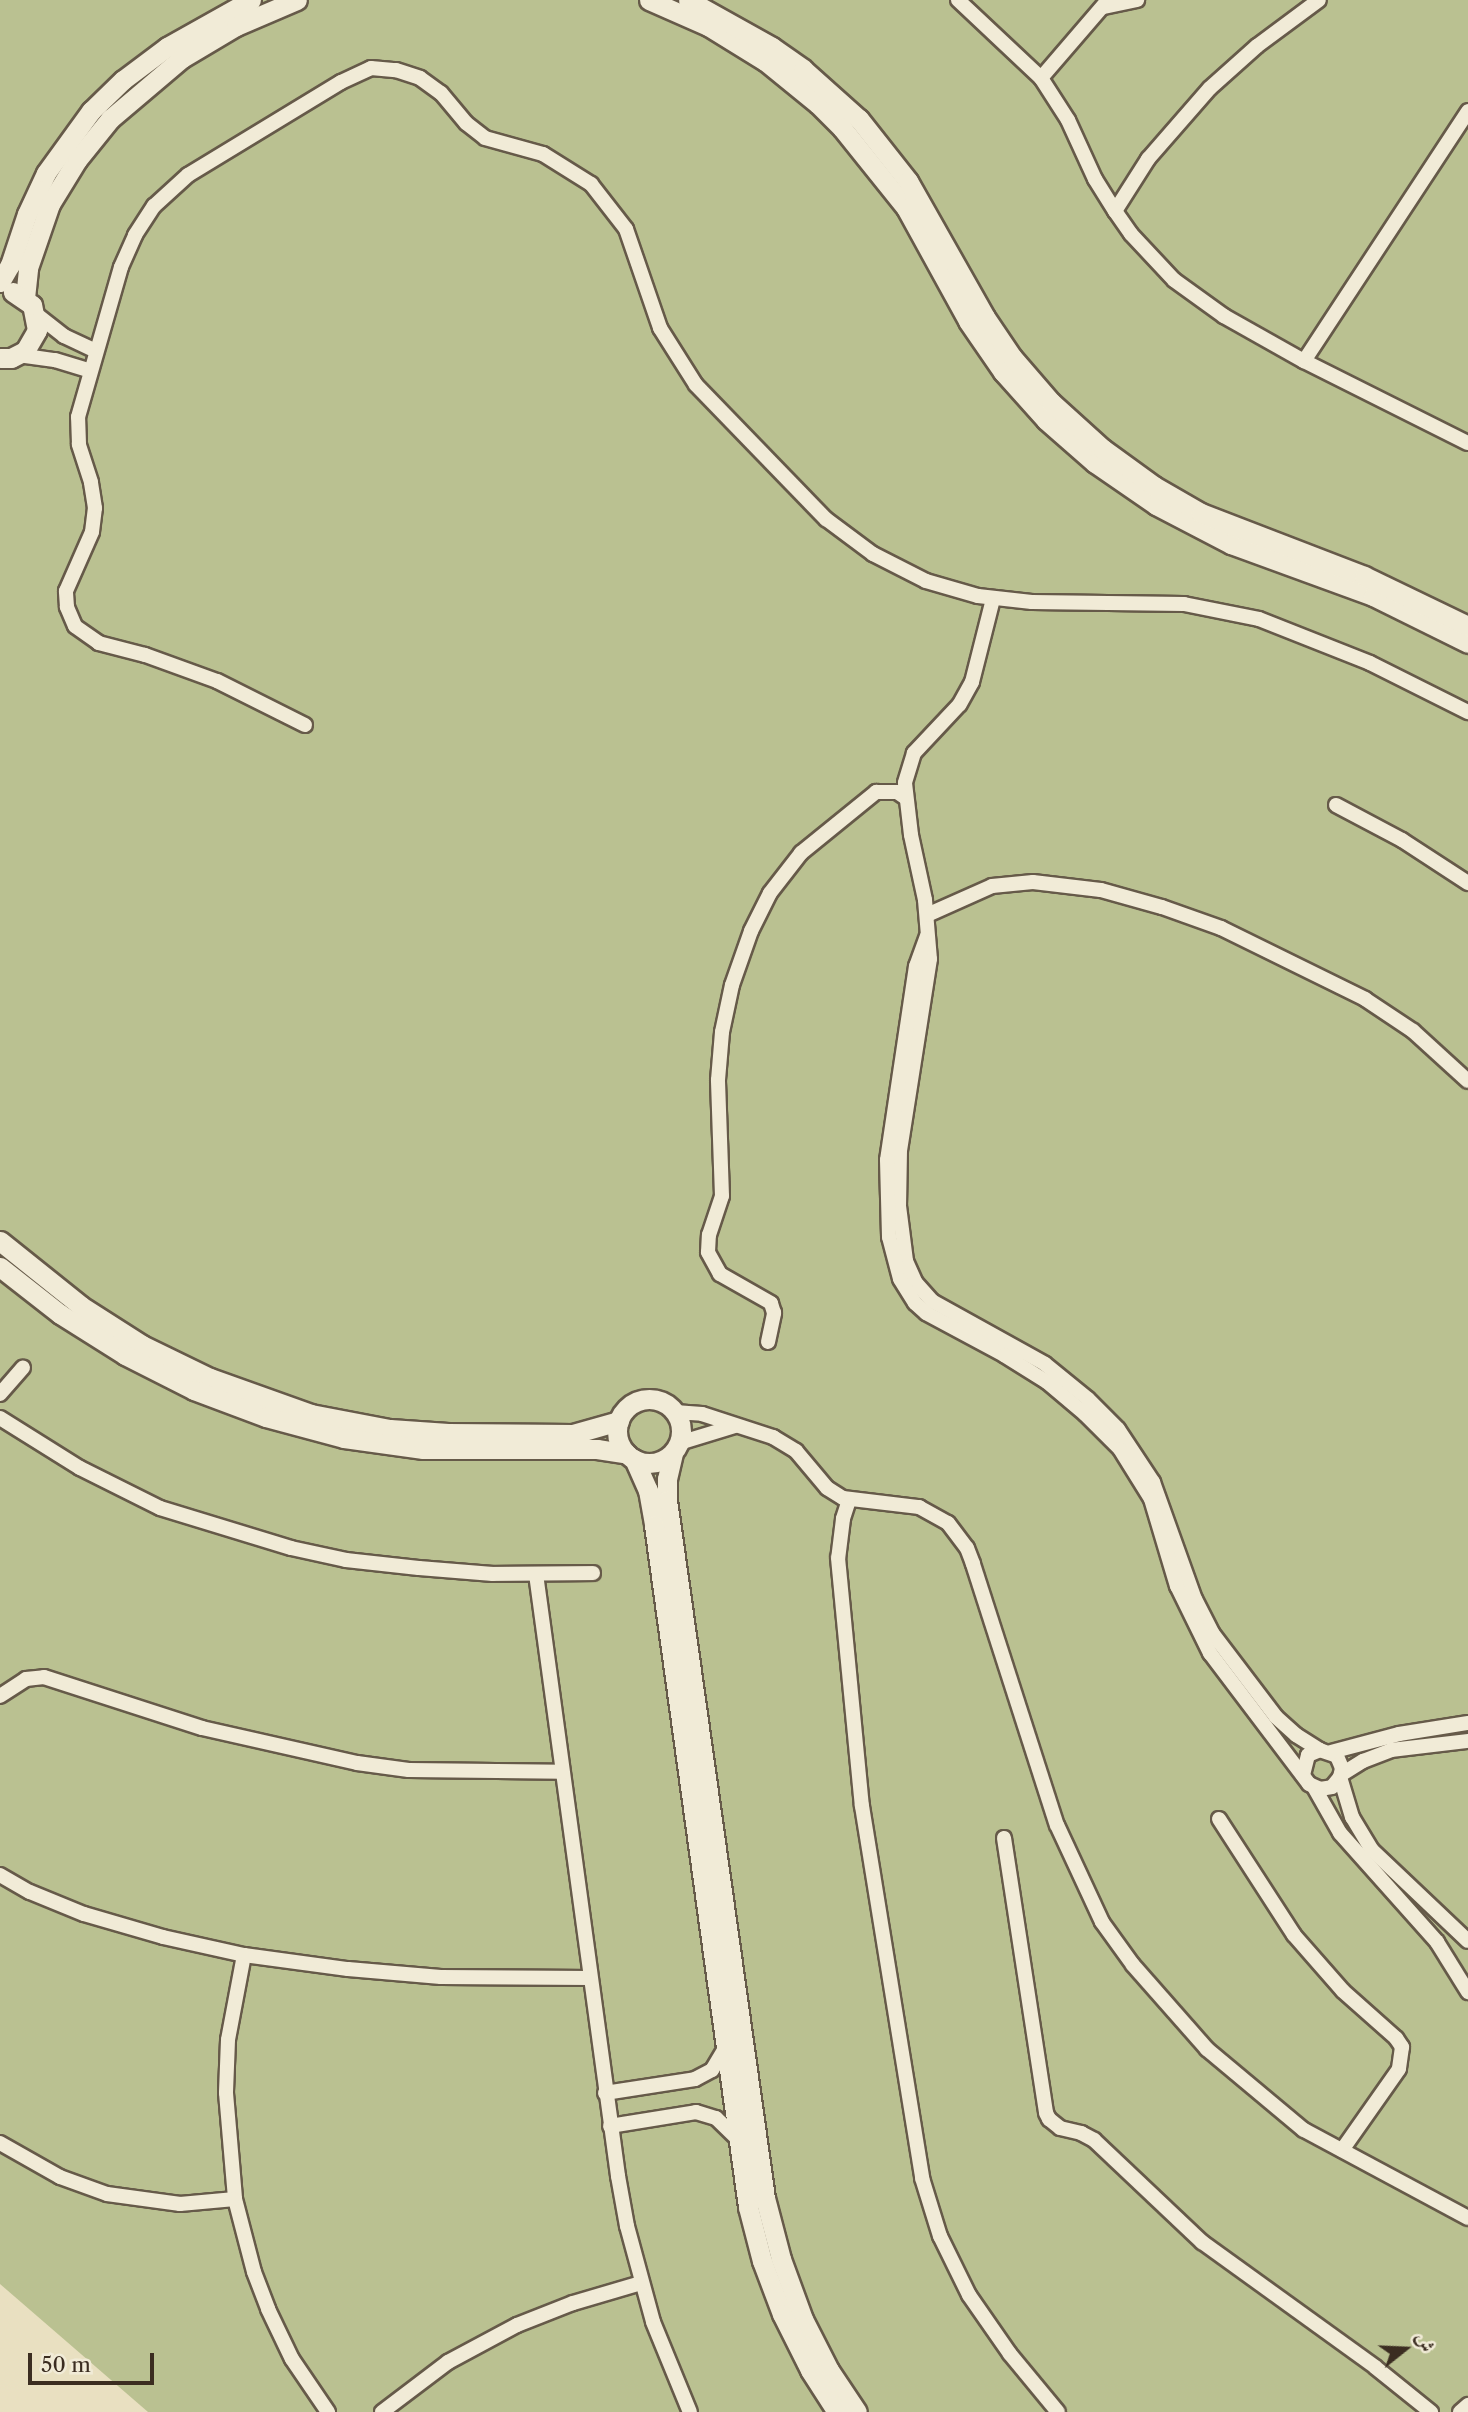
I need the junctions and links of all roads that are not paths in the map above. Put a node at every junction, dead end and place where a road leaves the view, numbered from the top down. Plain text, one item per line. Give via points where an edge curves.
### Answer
1 (251, 0) edge
2 (297, 0) edge
3 (649, 0) edge
4 (688, 0) edge
5 (958, 0) edge
6 (1137, 0) edge
7 (1319, 0) edge
8 (1106, 3) edge
9 (1041, 78) junction
10 (1468, 111) edge
11 (1115, 211) junction
12 (0, 282) edge
13 (0, 290) edge
14 (30, 306) junction
15 (96, 351) junction
16 (9, 357) edge
17 (1304, 361) junction
18 (90, 371) junction
19 (1468, 443) edge
20 (993, 599) junction
21 (1468, 626) edge
22 (1468, 643) edge
23 (1468, 712) edge
24 (305, 725) dead end
25 (906, 798) junction
26 (1336, 805) dead end
27 (1468, 883) edge
28 (927, 915) junction
29 (927, 934) junction
30 (1468, 1081) edge
31 (0, 1241) edge
32 (0, 1267) edge
33 (768, 1342) dead end
34 (23, 1368) dead end
35 (0, 1394) edge
36 (675, 1412) junction
37 (0, 1418) edge
38 (619, 1421) junction
39 (735, 1426) junction
40 (676, 1448) junction
41 (631, 1456) junction
42 (849, 1500) junction
43 (593, 1573) dead end
44 (536, 1574) junction
45 (0, 1696) edge
46 (1468, 1723) edge
47 (1468, 1741) edge
48 (1326, 1751) junction
49 (562, 1772) junction
50 (1303, 1775) junction
51 (1341, 1776) junction
52 (1314, 1787) junction
53 (1219, 1819) dead end
54 (1004, 1838) dead end
55 (0, 1875) edge
56 (1468, 1941) edge
57 (244, 1955) junction
58 (590, 1978) junction
59 (1468, 1992) edge
60 (726, 2047) junction
61 (605, 2094) junction
62 (610, 2126) junction
63 (739, 2140) junction
64 (0, 2143) edge
65 (1342, 2150) junction
66 (235, 2199) junction
67 (1468, 2218) edge
68 (641, 2283) junction
69 (1468, 2405) edge
70 (328, 2412) edge
71 (382, 2412) edge
72 (690, 2412) edge
73 (837, 2412) edge
74 (857, 2412) edge
75 (1058, 2412) edge
76 (1431, 2412) edge
77 (1460, 2412) edge

1 - 12 street via 167,47 91,111 46,173
2 - 14 street via 236,26 182,58 110,119 50,204 28,268
3 - 22 street via 708,26 765,61 842,128 906,208 968,321 1003,372 1046,420 1095,463 1156,505 1212,535 1373,596
4 - 21 street via 772,47 859,119 922,203 1012,357 1051,402 1103,449 1201,513 1364,576
5 - 9 street
6 - 8 street via 1116,7
7 - 11 street via 1257,46 1202,96 1148,159
8 - 9 street
9 - 11 street
10 - 17 street
11 - 17 street via 1152,258 1198,299
13 - 14 street
14 - 15 street via 64,336
14 - 16 street via 35,338
15 - 18 street
15 - 20 street via 131,243 154,205 176,184 341,82 371,68 408,73 442,93 474,132 496,144 560,162 605,198 634,246 652,307 682,368 826,519 899,569 951,590
16 - 18 street via 55,360
17 - 19 street
18 - 24 street via 78,430 95,508 92,533 66,591 66,607 75,626 99,643 193,672
20 - 23 street via 1184,604 1259,619 1370,663
20 - 25 street via 972,682 959,705 915,753 905,783
25 - 28 street
25 - 33 street via 886,790 867,797 788,866 751,931 729,996 718,1080 722,1196 708,1252 720,1274 771,1303 774,1313
26 - 27 street
28 - 29 street
28 - 30 street via 992,886 1032,882 1101,890 1162,907 1221,928 1353,993 1413,1031
29 - 48 street via 929,969 900,1150 901,1232 910,1272 938,1306 1045,1364 1118,1429 1153,1482 1195,1599 1213,1634 1276,1717 1296,1735
29 - 50 street via 916,966 887,1160 889,1237 901,1279 926,1313 1047,1382 1120,1449 1151,1499 1177,1586 1197,1630
31 - 38 street via 52,1285 142,1345 210,1378 311,1414 390,1429 448,1433 573,1434
32 - 41 street via 60,1314 125,1355 194,1390 266,1417 344,1437 423,1449 597,1449
34 - 35 street
36 - 38 street via 662,1401 644,1399 629,1407
36 - 39 street via 702,1414
36 - 40 street via 681,1427
37 - 44 street via 120,1489 203,1523 346,1560
38 - 41 street via 618,1439
39 - 40 street
39 - 42 street via 787,1444 827,1488
40 - 41 street via 650,1463
40 - 74 street via 667,1479 667,1500 765,2198 803,2319
41 - 60 street via 648,1490 654,1525
42 - 65 street via 919,1507 936,1514 958,1534 974,1564 1057,1825 1102,1922 1207,2049 1304,2130
42 - 75 street via 838,1558 862,1806 920,2168 940,2236 969,2295
43 - 44 street
44 - 49 street
45 - 49 street via 26,1679 44,1676 202,1728 358,1763 409,1770
46 - 48 street
47 - 51 street via 1391,1750
48 - 50 street via 1308,1755
48 - 51 street via 1340,1761
49 - 58 street
50 - 52 street
51 - 52 street via 1332,1787
51 - 56 street via 1352,1817 1372,1850
52 - 59 street via 1339,1833 1437,1942
53 - 65 street via 1294,1935 1402,2048 1399,2069
54 - 76 street via 1049,2119 1060,2128 1094,2140 1202,2242
55 - 57 street via 83,1913
57 - 58 street via 441,1977
57 - 66 street via 228,2040 226,2093
58 - 61 street
60 - 61 street via 712,2070 695,2079
60 - 63 street
61 - 62 street
62 - 63 street via 696,2112 725,2124
62 - 68 street
63 - 73 street via 748,2207 771,2288 800,2352
64 - 66 street via 60,2177 107,2194 180,2204
65 - 67 street
66 - 70 street via 268,2309 292,2359
68 - 71 street via 517,2325 447,2362
68 - 72 street
69 - 77 street

